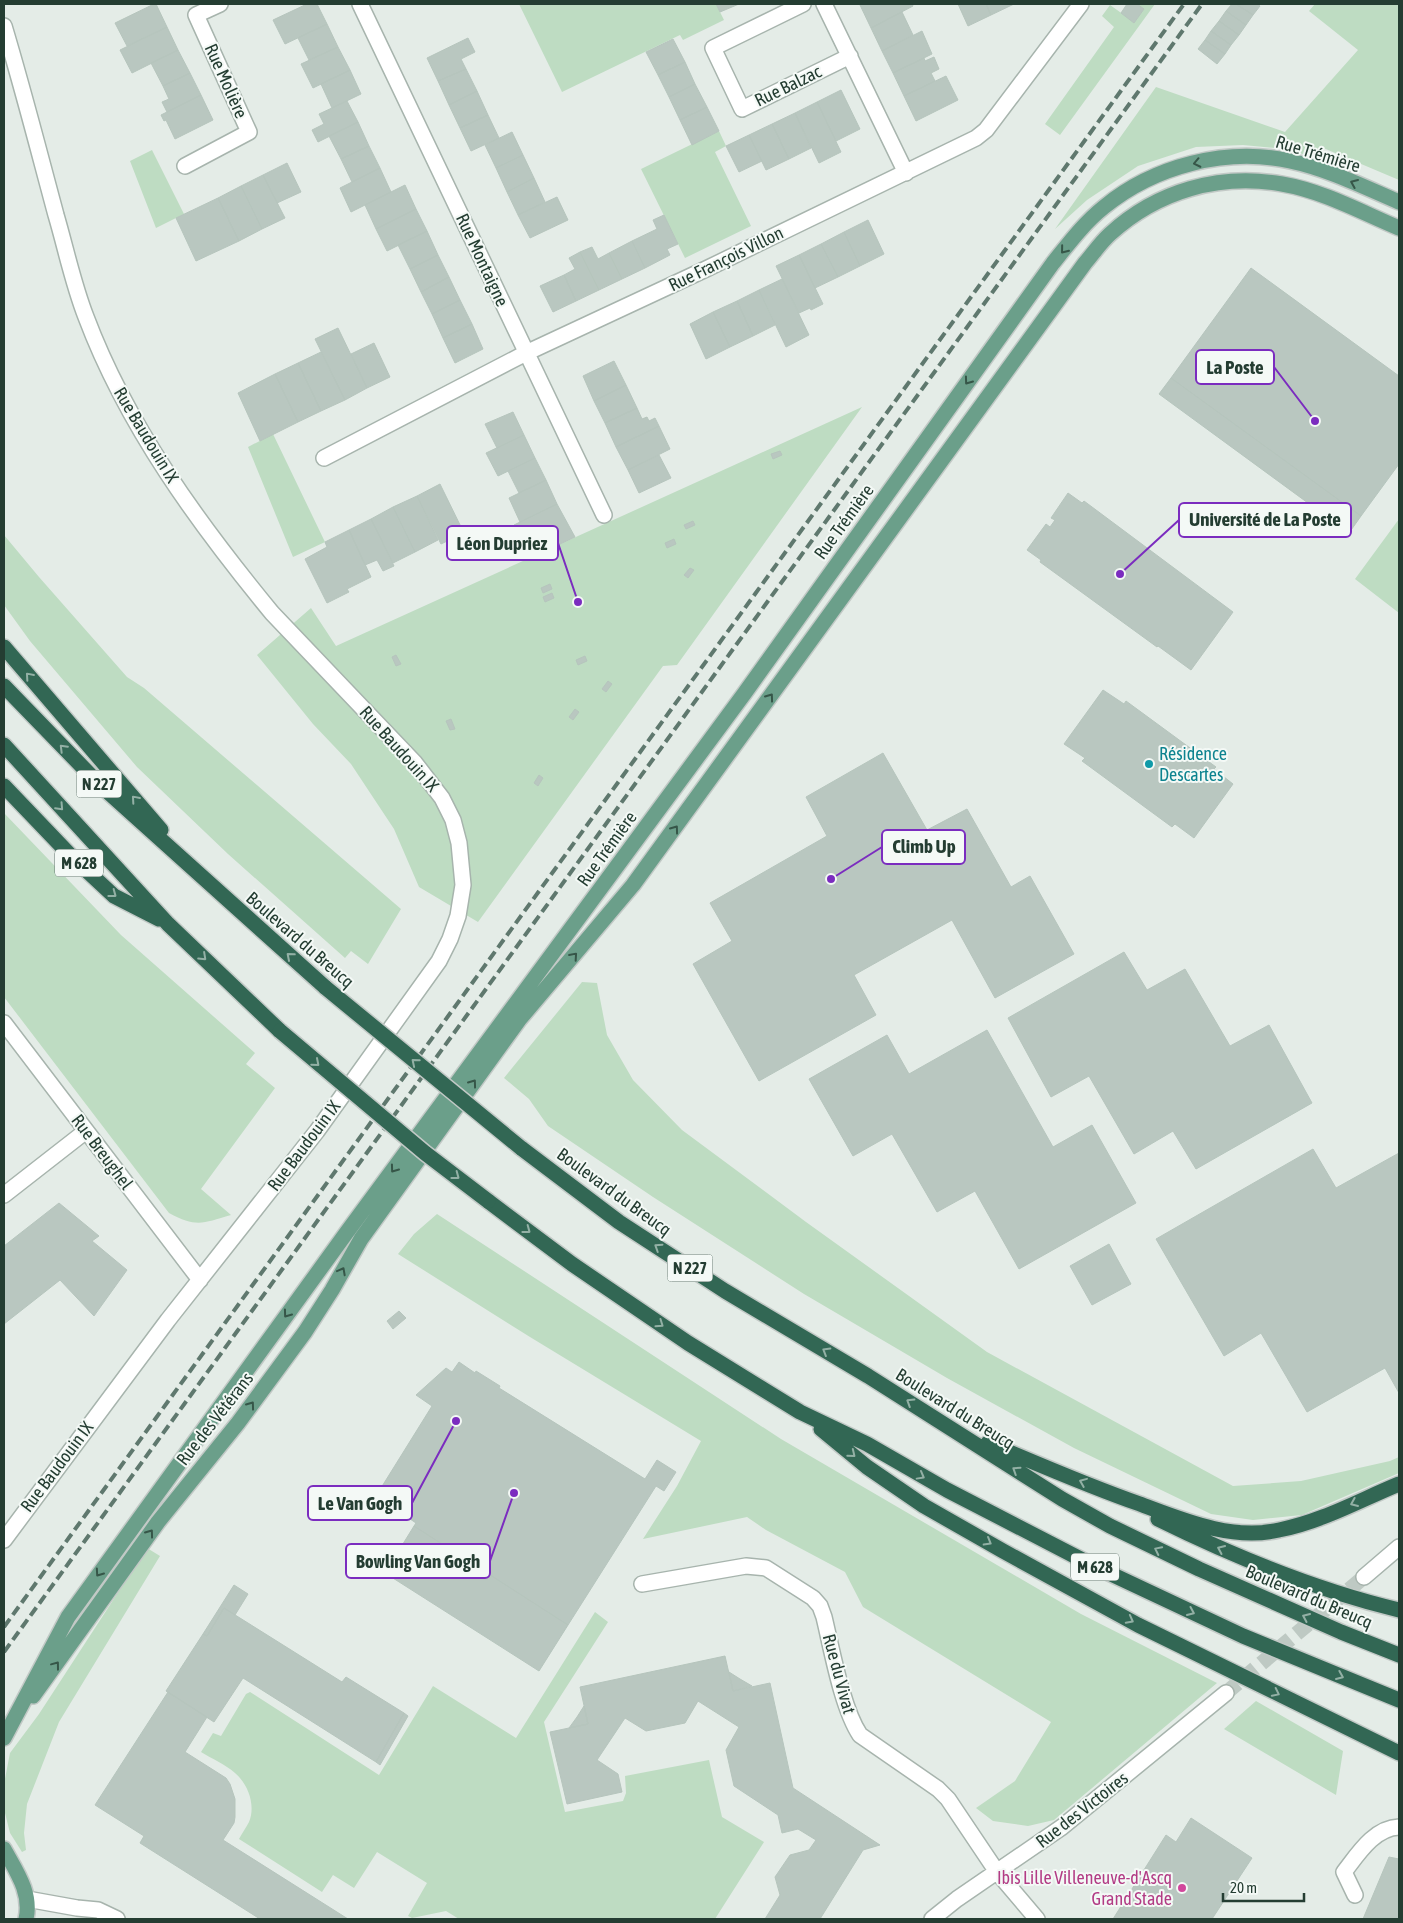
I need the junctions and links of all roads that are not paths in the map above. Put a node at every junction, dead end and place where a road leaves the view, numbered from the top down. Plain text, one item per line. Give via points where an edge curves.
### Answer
1 (220, 4) edge
2 (360, 4) edge
3 (803, 4) edge
4 (824, 4) edge
5 (1081, 4) edge
6 (4, 26) edge
7 (850, 56) junction
8 (185, 166) dead end
9 (906, 173) junction
10 (1399, 202) edge
11 (1399, 228) edge
12 (526, 354) junction
13 (324, 458) dead end
14 (604, 515) dead end
15 (4, 648) edge
16 (4, 686) edge
17 (4, 745) edge
18 (4, 786) edge
19 (201, 876) junction
20 (168, 924) junction
21 (4, 1023) edge
22 (439, 1119) junction
23 (86, 1131) junction
24 (4, 1195) edge
25 (200, 1280) junction
26 (800, 1412) junction
27 (951, 1428) junction
28 (1399, 1484) edge
29 (1104, 1491) junction
30 (4, 1540) edge
31 (1399, 1547) edge
32 (1364, 1577) tunnel mouth
33 (642, 1584) dead end
34 (1399, 1610) edge
35 (1399, 1655) edge
36 (1226, 1693) tunnel mouth
37 (1399, 1700) edge
38 (5, 1735) edge
39 (1399, 1753) edge
40 (1399, 1827) edge
41 (4, 1849) edge
42 (997, 1872) junction
43 (1355, 1895) dead end
44 (27, 1899) junction
45 (26, 1919) edge
46 (117, 1919) edge
47 (932, 1919) edge
48 (1037, 1919) edge

1 - 8 street, Rue Molière via 196,15 249,132
2 - 12 street, Rue Montaigne
3 - 7 street, Rue Balzac via 713,48 742,108
4 - 7 street
5 - 9 street, Rue François Villon via 986,130 964,145
6 - 25 street, Rue Baudouin IX via 76,287 98,346 127,407 186,500 251,588 430,780 453,820 460,843 463,885 458,916 439,961 317,1131
7 - 9 street
9 - 12 street, Rue François Villon
10 -> 22 main road, Rue Trémière via 1333,174 1291,161 1241,156 1182,166 1164,173 1126,191 1098,212 1053,263
22 -> 11 main road via 633,885 1084,263 1108,236 1151,204 1183,190 1212,182 1246,180 1283,184 1324,196
12 - 13 street, Rue François Villon
12 - 14 street, Rue Montaigne
19 -> 15 highway
19 -> 16 highway, Boulevard du Breucq / N 227 via 99,784
17 -> 20 highway, N 227
18 -> 20 highway, M 628 via 114,896
27 -> 19 highway, Boulevard du Breucq / N 227, bridge via 725,1291 619,1222 521,1148 326,988
20 -> 26 highway, N 227, bridge via 280,1031 418,1147 572,1264 688,1343
21 - 23 street, Rue Breughel
38 -> 22 main road, Rue des Vétérans via 158,1522 238,1423 305,1332 361,1238
22 -> 38 main road, Rue des Vétérans via 68,1617
23 - 24 street
23 - 25 street, Rue Breughel
25 - 30 street, Rue Baudouin IX
26 -> 37 highway, M 628 via 867,1444 1056,1548 1165,1601
26 -> 39 highway via 867,1466 924,1506 1003,1551 1138,1625
29 -> 27 highway
35 -> 27 highway, Boulevard du Breucq / M 628 via 1263,1598 1110,1526
28 -> 29 highway via 1317,1519 1262,1533 1207,1526
34 -> 29 highway via 1278,1573
31 - 32 street
33 - 42 street, Rue du Vivat via 756,1566 766,1568 813,1598 824,1617 843,1691 857,1730 868,1742 948,1799
36 - 42 street, Rue des Victoires via 1062,1827
40 - 43 street via 1389,1827 1366,1844 1344,1872
41 - 44 main road via 19,1874
42 - 47 street, Rue des Victoires
42 - 48 street, Rue du Vivat
44 - 45 main road
44 - 46 street via 98,1910

